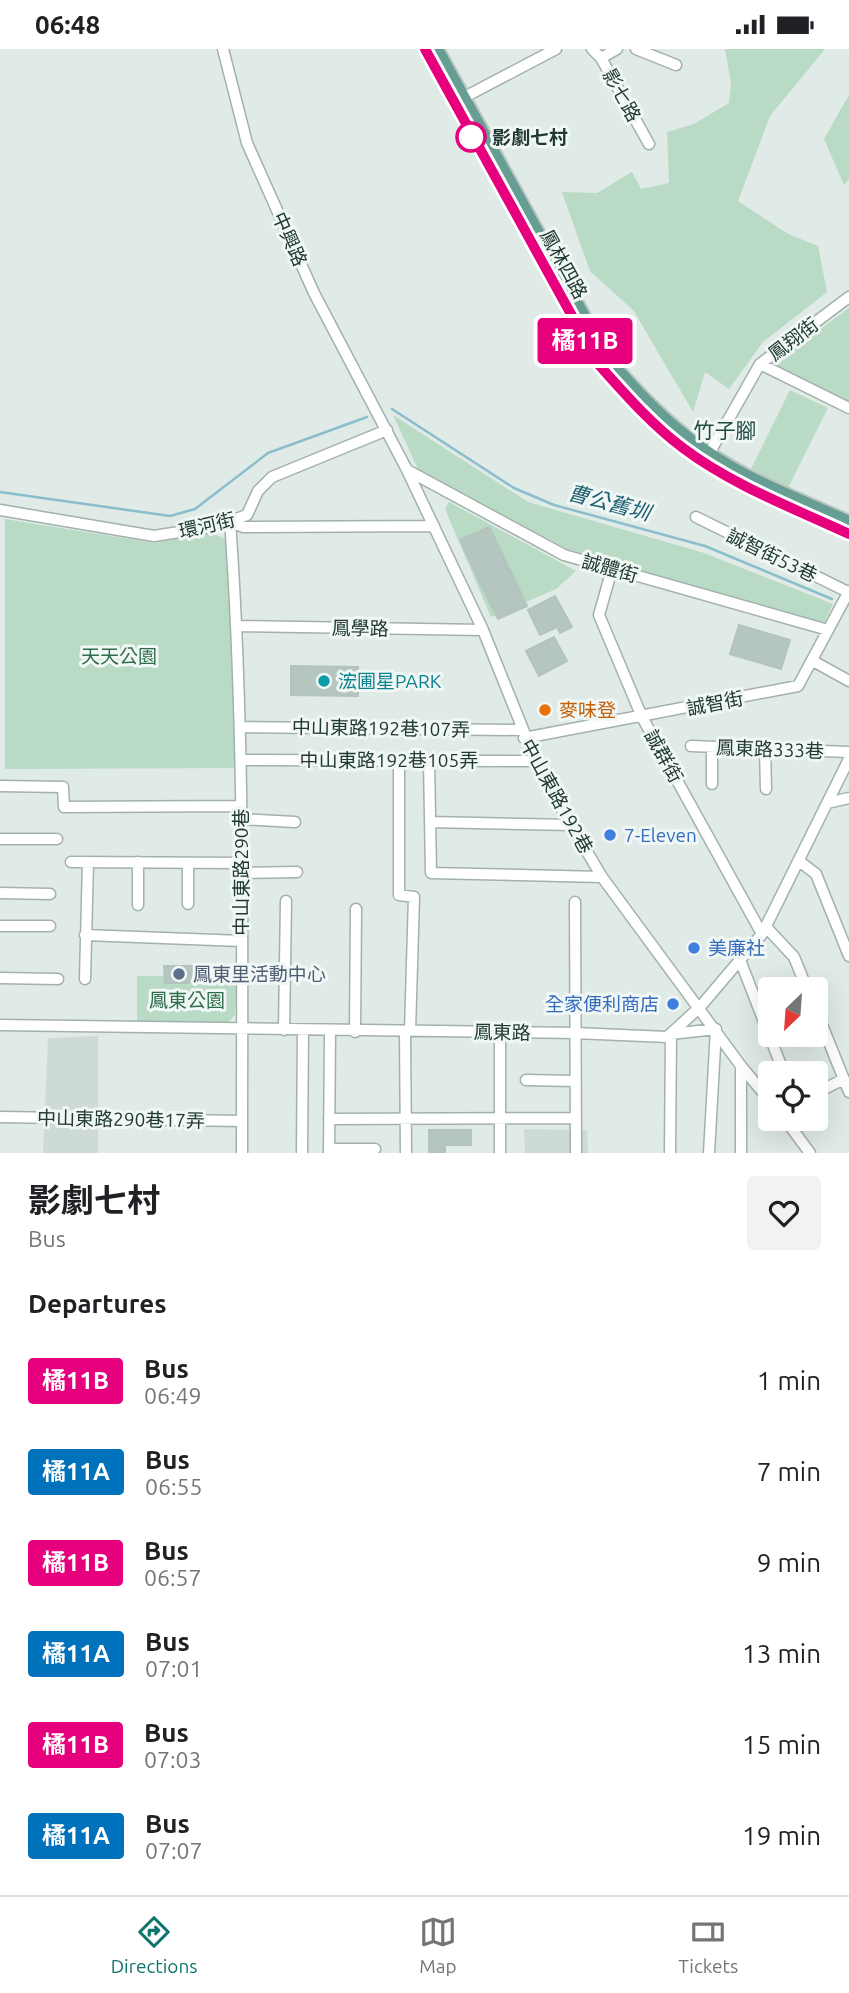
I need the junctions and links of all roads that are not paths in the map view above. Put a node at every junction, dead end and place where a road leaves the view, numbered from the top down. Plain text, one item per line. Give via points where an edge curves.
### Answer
1 (223, 49) edge
2 (425, 49) edge
3 (437, 49) edge
4 (556, 49) edge
5 (592, 49) edge
6 (617, 49) edge
7 (636, 49) edge
8 (601, 58) junction
9 (676, 65) dead end
10 (457, 101) junction
11 (649, 144) dead end
12 (849, 297) edge
13 (760, 363) junction
14 (849, 408) edge
15 (384, 425) junction
16 (707, 458) junction
17 (407, 470) junction
18 (748, 482) junction
19 (0, 510) edge
20 (696, 517) dead end
21 (230, 521) junction
22 (849, 522) edge
23 (433, 526) junction
24 (849, 534) edge
25 (612, 569) junction
26 (848, 591) edge
27 (837, 613) junction
28 (849, 614) edge
29 (237, 626) junction
30 (483, 630) junction
31 (828, 630) junction
32 (813, 661) junction
33 (849, 681) edge
34 (642, 717) junction
35 (240, 727) junction
36 (523, 734) junction
37 (691, 746) dead end
38 (712, 747) junction
39 (765, 748) junction
40 (849, 752) edge
41 (849, 759) edge
42 (241, 760) junction
43 (399, 761) junction
44 (429, 761) junction
45 (537, 761) junction
46 (712, 784) dead end
47 (0, 786) edge
48 (766, 789) dead end
49 (849, 799) edge
50 (827, 803) junction
51 (241, 806) junction
52 (242, 819) junction
53 (295, 822) dead end
54 (430, 822) junction
55 (570, 825) junction
56 (0, 839) edge
57 (57, 839) dead end
58 (799, 861) junction
59 (71, 862) dead end
60 (88, 862) junction
61 (138, 862) junction
62 (188, 863) junction
63 (242, 868) junction
64 (298, 872) dead end
65 (602, 877) junction
66 (0, 893) edge
67 (50, 894) dead end
68 (286, 901) dead end
69 (575, 902) dead end
70 (188, 904) dead end
71 (138, 905) dead end
72 (356, 909) dead end
73 (0, 926) edge
74 (50, 926) dead end
75 (764, 931) junction
76 (85, 935) junction
77 (242, 941) junction
78 (849, 956) edge
79 (740, 960) junction
80 (802, 977) edge
81 (0, 978) edge
82 (58, 979) dead end
83 (85, 979) dead end
84 (700, 1007) junction
85 (0, 1025) edge
86 (716, 1029) junction
87 (242, 1030) junction
88 (284, 1030) junction
89 (303, 1031) junction
90 (330, 1031) junction
91 (407, 1031) junction
92 (355, 1032) junction
93 (500, 1032) junction
94 (575, 1033) junction
95 (671, 1034) junction
96 (828, 1040) edge
97 (779, 1061) edge
98 (741, 1066) junction
99 (844, 1079) junction
100 (526, 1080) dead end
101 (575, 1081) junction
102 (758, 1087) edge
103 (828, 1087) edge
104 (849, 1092) edge
105 (0, 1117) edge
106 (406, 1118) junction
107 (500, 1118) junction
108 (576, 1118) junction
109 (329, 1119) junction
110 (242, 1121) junction
111 (794, 1131) edge
112 (375, 1149) dead end
113 (329, 1151) edge
114 (242, 1153) edge
115 (302, 1153) edge
116 (406, 1153) edge
117 (500, 1153) edge
118 (576, 1153) edge
119 (670, 1153) edge
120 (709, 1153) edge
121 (741, 1153) edge
122 (810, 1153) edge

1 - 15 street, 中興路 via 247,143 314,293
2 - 10 main road, 鳳林四路
3 - 10 main road, 鳳林四路
4 - 10 street
5 - 8 street, 影七路
6 - 8 street
7 - 9 street
8 - 11 street, 影七路
10 - 16 main road, 鳳林四路 via 607,358
12 - 13 street, 鳳翔街
13 - 14 street
13 - 16 street, 鳳翔街
15 - 17 street, 中山東路192巷
15 - 21 street, 環河街 via 272,477 258,491 247,515
16 - 18 main road, 鳳林四路
17 - 23 street, 中山東路192巷
17 - 25 street, 誠體街 via 564,555
18 - 22 main road
18 - 24 main road
19 - 21 street, 環河街 via 154,536
20 - 26 street, 誠智街53巷
21 - 23 street via 243,527
21 - 29 street, 中山東路290巷
23 - 30 street, 中山東路192巷
25 - 31 street, 誠體街
25 - 34 street, 誠群街 via 599,615
26 - 27 street, 誠智街
27 - 28 street
27 - 31 street, 誠智街
29 - 30 street, 鳳學路
29 - 35 street, 中山東路290巷
30 - 36 street, 中山東路192巷
31 - 32 street, 誠智街
32 - 33 street
32 - 34 street, 誠智街 via 793,688
34 - 36 street, 誠智街
34 - 75 street, 誠群街
35 - 36 street, 中山東路192巷107弄
35 - 42 street, 中山東路290巷
36 - 45 street, 中山東路192巷
37 - 38 street, 鳳東路333巷
38 - 39 street, 鳳東路333巷
38 - 46 street
39 - 40 street, 鳳東路333巷
39 - 48 street
41 - 50 street
42 - 43 street, 中山東路192巷105弄
42 - 51 street, 中山東路290巷
43 - 44 street, 中山東路192巷105弄
43 - 91 street via 399,895 414,897
44 - 45 street, 中山東路192巷105弄
44 - 54 street
45 - 55 street, 中山東路192巷
47 - 51 street via 64,787 64,807
49 - 50 street
50 - 58 street
51 - 52 street, 中山東路290巷
52 - 53 street
52 - 63 street, 中山東路290巷
54 - 55 street
54 - 65 street via 431,873
55 - 65 street, 中山東路192巷
56 - 57 street
58 - 75 street
58 - 78 street via 816,874
59 - 60 street
60 - 61 street
60 - 76 street
61 - 62 street
61 - 71 street
62 - 63 street
62 - 70 street
63 - 64 street
63 - 77 street, 中山東路290巷
65 - 84 street, 中山東路192巷
66 - 67 street
68 - 88 street
69 - 94 street
72 - 92 street
73 - 74 street
75 - 79 street
75 - 80 street, 誠群街 via 794,957
76 - 77 street
76 - 83 street
77 - 87 street, 中山東路290巷
79 - 84 street
79 - 97 street
81 - 82 street
84 - 86 street, 中山東路192巷
84 - 95 street
85 - 87 street, 鳳東路
86 - 95 street, 鳳東路
86 - 98 street, 中山東路192巷
86 - 120 street
87 - 88 street, 鳳東路
87 - 110 street, 中山東路290巷
88 - 89 street, 鳳東路
89 - 90 street, 鳳東路
89 - 115 street
90 - 92 street, 鳳東路
90 - 109 street
91 - 92 street, 鳳東路
91 - 93 street, 鳳東路
91 - 106 street
93 - 94 street, 鳳東路
93 - 107 street
94 - 95 street, 鳳東路
94 - 101 street
95 - 119 street
96 - 99 street
98 - 102 street, 中山東路192巷
98 - 121 street
99 - 103 street
99 - 104 street
100 - 101 street
101 - 108 street
105 - 110 street, 中山東路290巷17弄
106 - 107 street
106 - 109 street
106 - 116 street
107 - 108 street
107 - 117 street
108 - 118 street
109 - 113 street
110 - 114 street, 中山東路290巷
111 - 122 street
112 - 113 street

